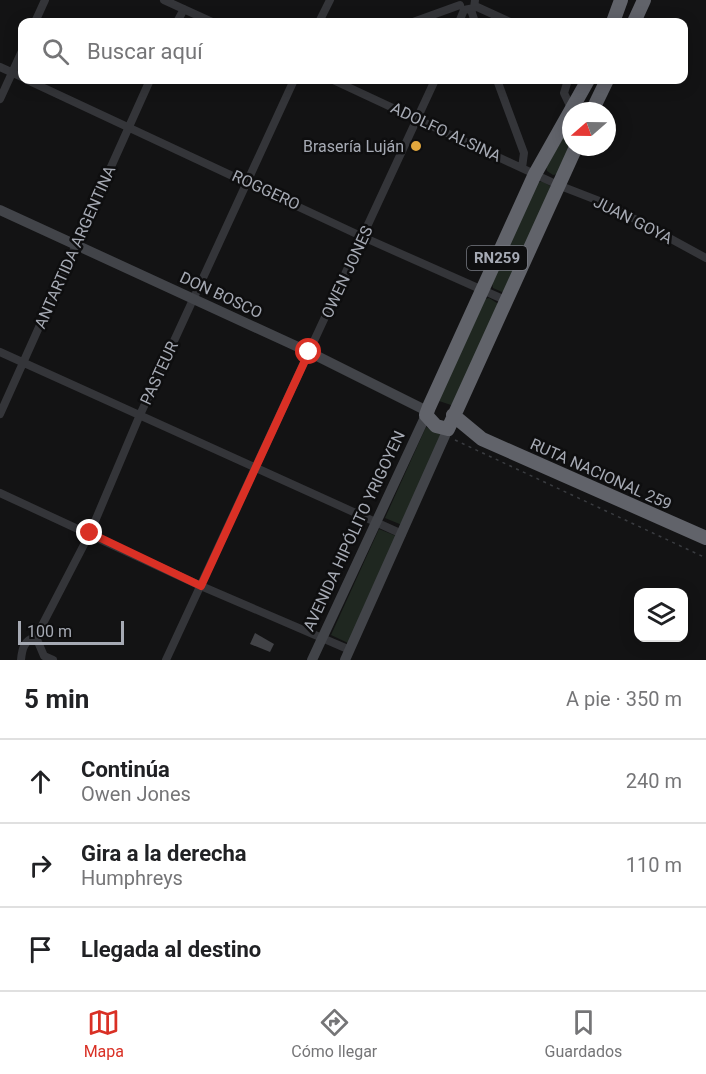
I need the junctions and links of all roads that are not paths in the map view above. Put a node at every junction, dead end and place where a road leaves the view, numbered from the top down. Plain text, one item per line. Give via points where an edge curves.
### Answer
1 (45, 0) edge
2 (164, 0) edge
3 (330, 0) edge
4 (621, 0) edge
5 (644, 0) edge
6 (469, 4) edge
7 (184, 9) junction
8 (37, 18) edge
9 (179, 18) edge
10 (203, 18) edge
11 (322, 18) edge
12 (425, 18) edge
13 (461, 18) edge
14 (501, 18) edge
15 (614, 18) edge
16 (636, 18) edge
17 (18, 61) edge
18 (0, 67) edge
19 (13, 73) junction
20 (18, 75) edge
21 (36, 84) edge
22 (148, 84) edge
23 (292, 84) edge
24 (342, 84) edge
25 (433, 84) edge
26 (498, 84) edge
27 (567, 84) edge
28 (586, 84) edge
29 (605, 84) edge
30 (0, 99) edge
31 (568, 102) edge
32 (576, 102) edge
33 (596, 102) edge
34 (418, 120) junction
35 (562, 124) edge
36 (128, 126) junction
37 (572, 156) edge
38 (529, 171) junction
39 (248, 182) junction
40 (558, 185) junction
41 (0, 210) edge
42 (363, 237) junction
43 (77, 245) junction
44 (706, 258) edge
45 (483, 290) junction
46 (193, 299) junction
47 (506, 300) junction
48 (0, 352) edge
49 (309, 352) junction
50 (23, 363) junction
51 (427, 411) junction
52 (0, 414) edge
53 (139, 417) junction
54 (450, 424) junction
55 (255, 469) junction
56 (0, 492) edge
57 (377, 523) junction
58 (90, 533) junction
59 (402, 534) junction
60 (706, 538) edge
61 (201, 586) junction
62 (36, 637) junction
63 (322, 639) junction
64 (348, 655) edge
65 (21, 660) edge
66 (53, 660) edge
67 (166, 660) edge
68 (312, 660) edge

1 - 8 street
2 - 7 street
3 - 11 street
4 - 15 highway
5 - 16 highway
6 - 12 street
6 - 13 street
6 - 14 street
7 - 9 street
7 - 10 street
17 - 19 street
18 - 19 street
19 - 20 street
19 - 30 street
21 - 36 street, ROGGERO
22 - 36 street, ANTARTIDA ARGENTINA
23 - 39 street, PASTEUR
24 - 34 street, ADOLFO ALSINA
25 - 34 street, OWEN JONES
26 - 38 street
27 - 31 street via 564,93
28 - 32 highway, AVENIDA HIPÓLITO YRIGOYEN / RN259
29 - 33 highway
34 - 38 street, ADOLFO ALSINA
34 - 42 street, OWEN JONES
35 - 38 highway, AVENIDA HIPÓLITO YRIGOYEN / RN259
36 - 39 street, ROGGERO
36 - 43 street, ANTARTIDA ARGENTINA
37 - 40 highway, RN259
38 - 40 street, ADOLFO ALSINA
38 - 45 highway, AVENIDA HIPÓLITO YRIGOYEN / RN259
39 - 42 street, ROGGERO
39 - 46 street, PASTEUR
40 - 44 street, JUAN GOYA via 607,204
40 - 47 highway, RN259
41 - 43 street, DON BOSCO
42 - 45 street, ROGGERO
42 - 49 street, OWEN JONES
43 - 46 street, DON BOSCO
43 - 50 street, ANTARTIDA ARGENTINA
45 - 47 street, ROGGERO
45 - 51 highway, AVENIDA HIPÓLITO YRIGOYEN / RN259
46 - 49 street, DON BOSCO
46 - 53 street, PASTEUR
47 - 54 highway, RN259
48 - 50 street
49 - 51 street, DON BOSCO
49 - 55 street, OWEN JONES
50 - 52 street, ANTARTIDA ARGENTINA
50 - 53 street
51 - 54 highway via 430,422
51 - 54 highway via 437,405
51 - 57 street, AVENIDA HIPÓLITO YRIGOYEN
53 - 55 street
53 - 58 street, PASTEUR
54 - 59 street
54 - 60 highway, RUTA NACIONAL 259
55 - 57 street
55 - 61 street, OWEN JONES
56 - 58 street
57 - 59 street
57 - 63 street, AVENIDA HIPÓLITO YRIGOYEN
58 - 61 street
58 - 62 street, PASTEUR
59 - 64 street
61 - 63 street
61 - 67 street, OWEN JONES
62 - 65 street, PASTEUR via 27,641
62 - 66 street via 44,656
63 - 64 street
63 - 68 street, AVENIDA HIPÓLITO YRIGOYEN

